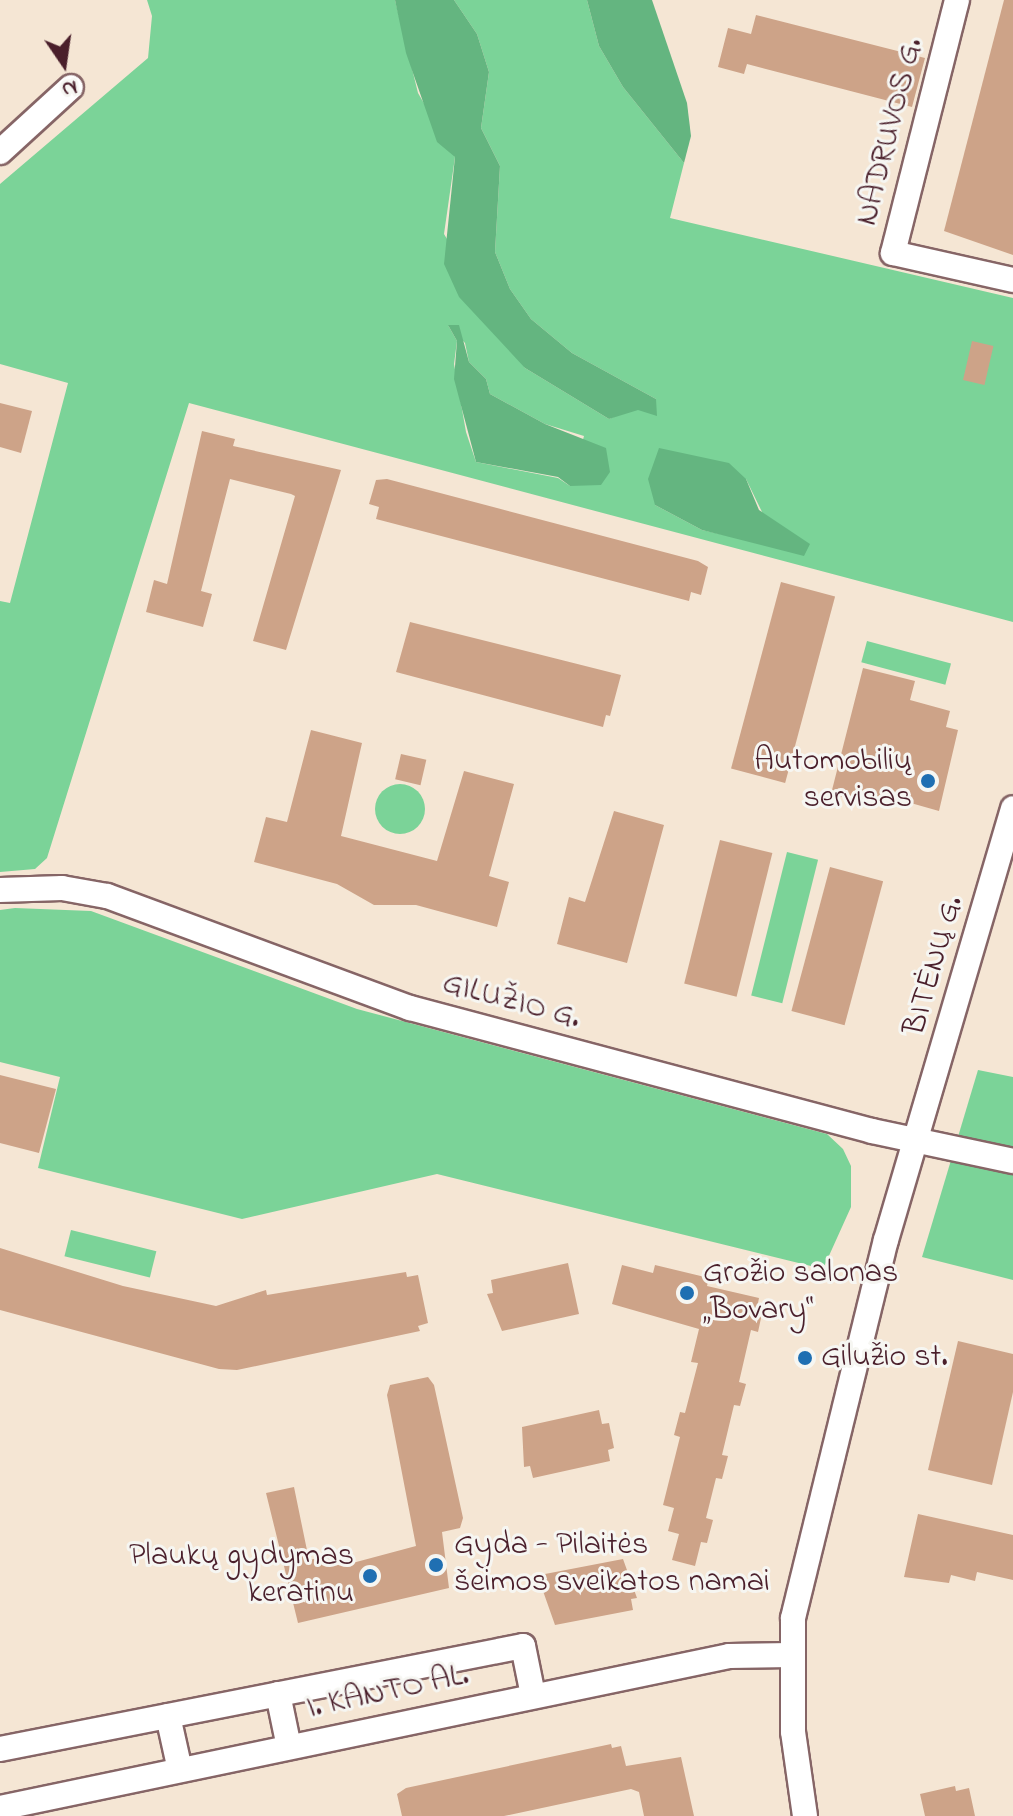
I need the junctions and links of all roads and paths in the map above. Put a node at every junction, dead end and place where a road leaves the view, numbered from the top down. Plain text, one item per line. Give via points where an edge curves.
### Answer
1 (957, 0) edge
2 (71, 87) dead end
3 (0, 152) edge
4 (1013, 280) edge
5 (1013, 808) edge
6 (0, 890) edge
7 (916, 1141) junction
8 (1013, 1161) edge
9 (791, 1655) junction
10 (278, 1694) junction
11 (533, 1695) junction
12 (168, 1716) junction
13 (289, 1747) junction
14 (0, 1749) edge
15 (180, 1770) junction
16 (0, 1808) edge
17 (805, 1816) edge

1 - 4 street, NADRUVOS G. via 893,253
2 - 3 street
5 - 7 street, BITĖNŲ G.
6 - 7 street, GILUŽIO G. via 62,888 107,896 410,1008
7 - 8 street, GILUŽIO G.
7 - 9 street, BITĖNŲ G. via 886,1240 793,1618
9 - 11 street, I. KANTO AL. via 729,1656
9 - 17 street, BITĖNŲ G. via 793,1732
10 - 11 street, I. KANTO AL. via 523,1646
10 - 12 street, I. KANTO AL.
10 - 13 street
11 - 13 street, I. KANTO AL.
12 - 14 street, I. KANTO AL.
12 - 15 street
13 - 15 street, I. KANTO AL.
15 - 16 street, I. KANTO AL.

